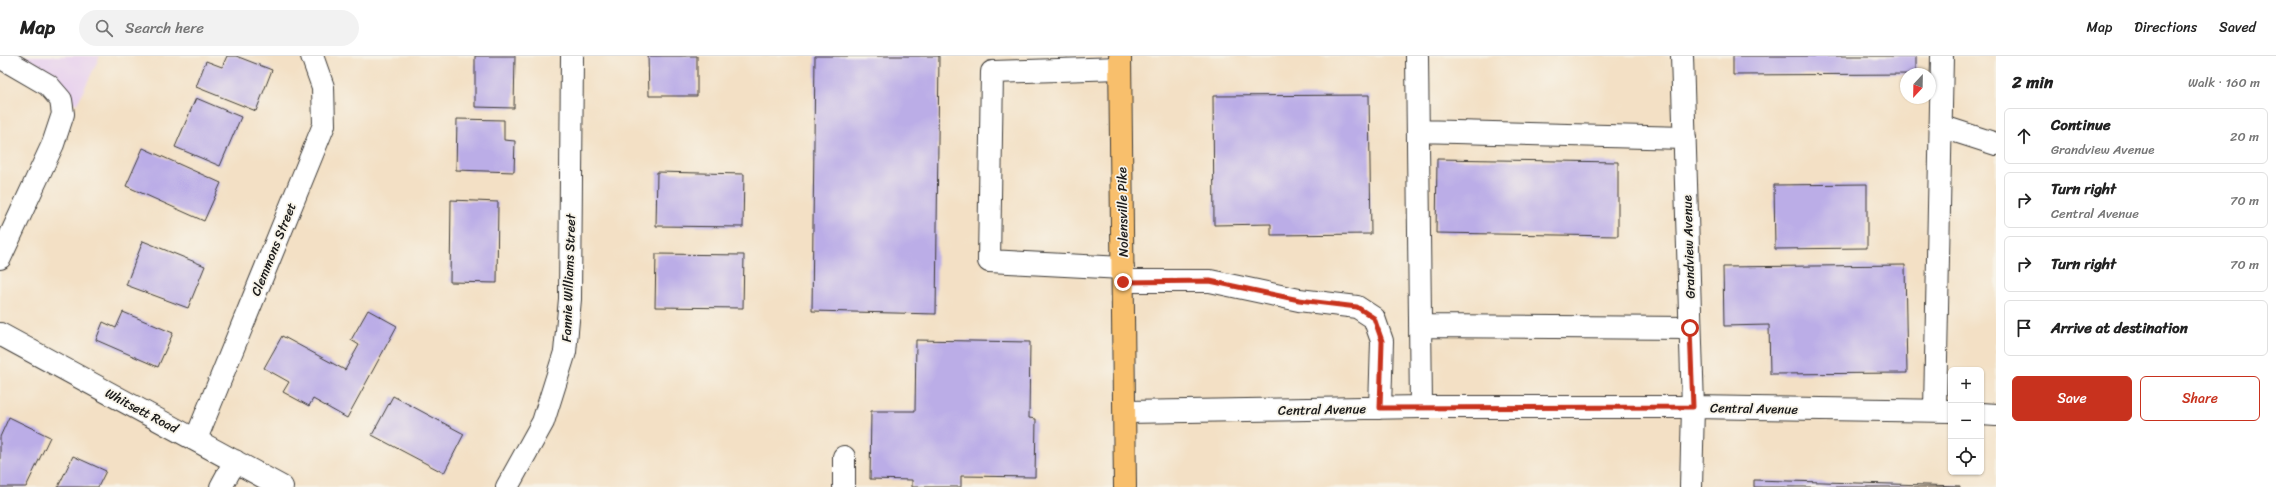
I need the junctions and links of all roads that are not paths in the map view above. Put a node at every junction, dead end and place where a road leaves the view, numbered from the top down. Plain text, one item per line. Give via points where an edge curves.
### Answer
1 (312, 56) edge
2 (572, 56) edge
3 (1417, 56) edge
4 (1682, 56) edge
5 (1942, 56) edge
6 (0, 57) edge
7 (1120, 62) edge
8 (1940, 126) junction
9 (1418, 131) junction
10 (1685, 138) junction
11 (1996, 144) edge
12 (0, 258) edge
13 (1123, 275) junction
14 (1420, 326) junction
15 (1690, 328) junction
16 (0, 334) edge
17 (1421, 407) junction
18 (1693, 407) junction
19 (1380, 408) junction
20 (1943, 410) edge
21 (1126, 412) junction
22 (1984, 414) edge
23 (1996, 415) edge
24 (196, 439) junction
25 (844, 457) dead end
26 (235, 461) junction
27 (221, 487) edge
28 (282, 487) edge
29 (507, 487) edge
30 (844, 487) edge
31 (1125, 487) edge
32 (1691, 487) edge

1 - 24 street, Clemmons Street via 322,87 324,124
2 - 29 street, Fannie Williams Street via 570,299 565,352 543,422
3 - 9 street
4 - 10 street, Grandview Avenue
5 - 8 street
6 - 12 street via 48,85 61,100 63,114 53,144
7 - 13 main road, Nolensville Pike
7 - 13 street via 992,72 989,261
8 - 11 street
8 - 20 street
9 - 10 street
9 - 14 street
10 - 15 street, Grandview Avenue
13 - 19 street via 1210,281 1299,300 1357,307 1374,318 1382,341
13 - 21 main road, Nolensville Pike
14 - 15 street
14 - 17 street
15 - 18 street, Grandview Avenue
16 - 24 street, Whitsett Road
17 - 18 street, Central Avenue
17 - 19 street, Central Avenue
18 - 20 street, Central Avenue
18 - 32 street, Grandview Avenue
19 - 21 street, Central Avenue
21 - 31 main road, Nolensville Pike
22 - 23 street
24 - 26 street, Whitsett Road
25 - 30 street
26 - 27 street
26 - 28 street, Whitsett Road

